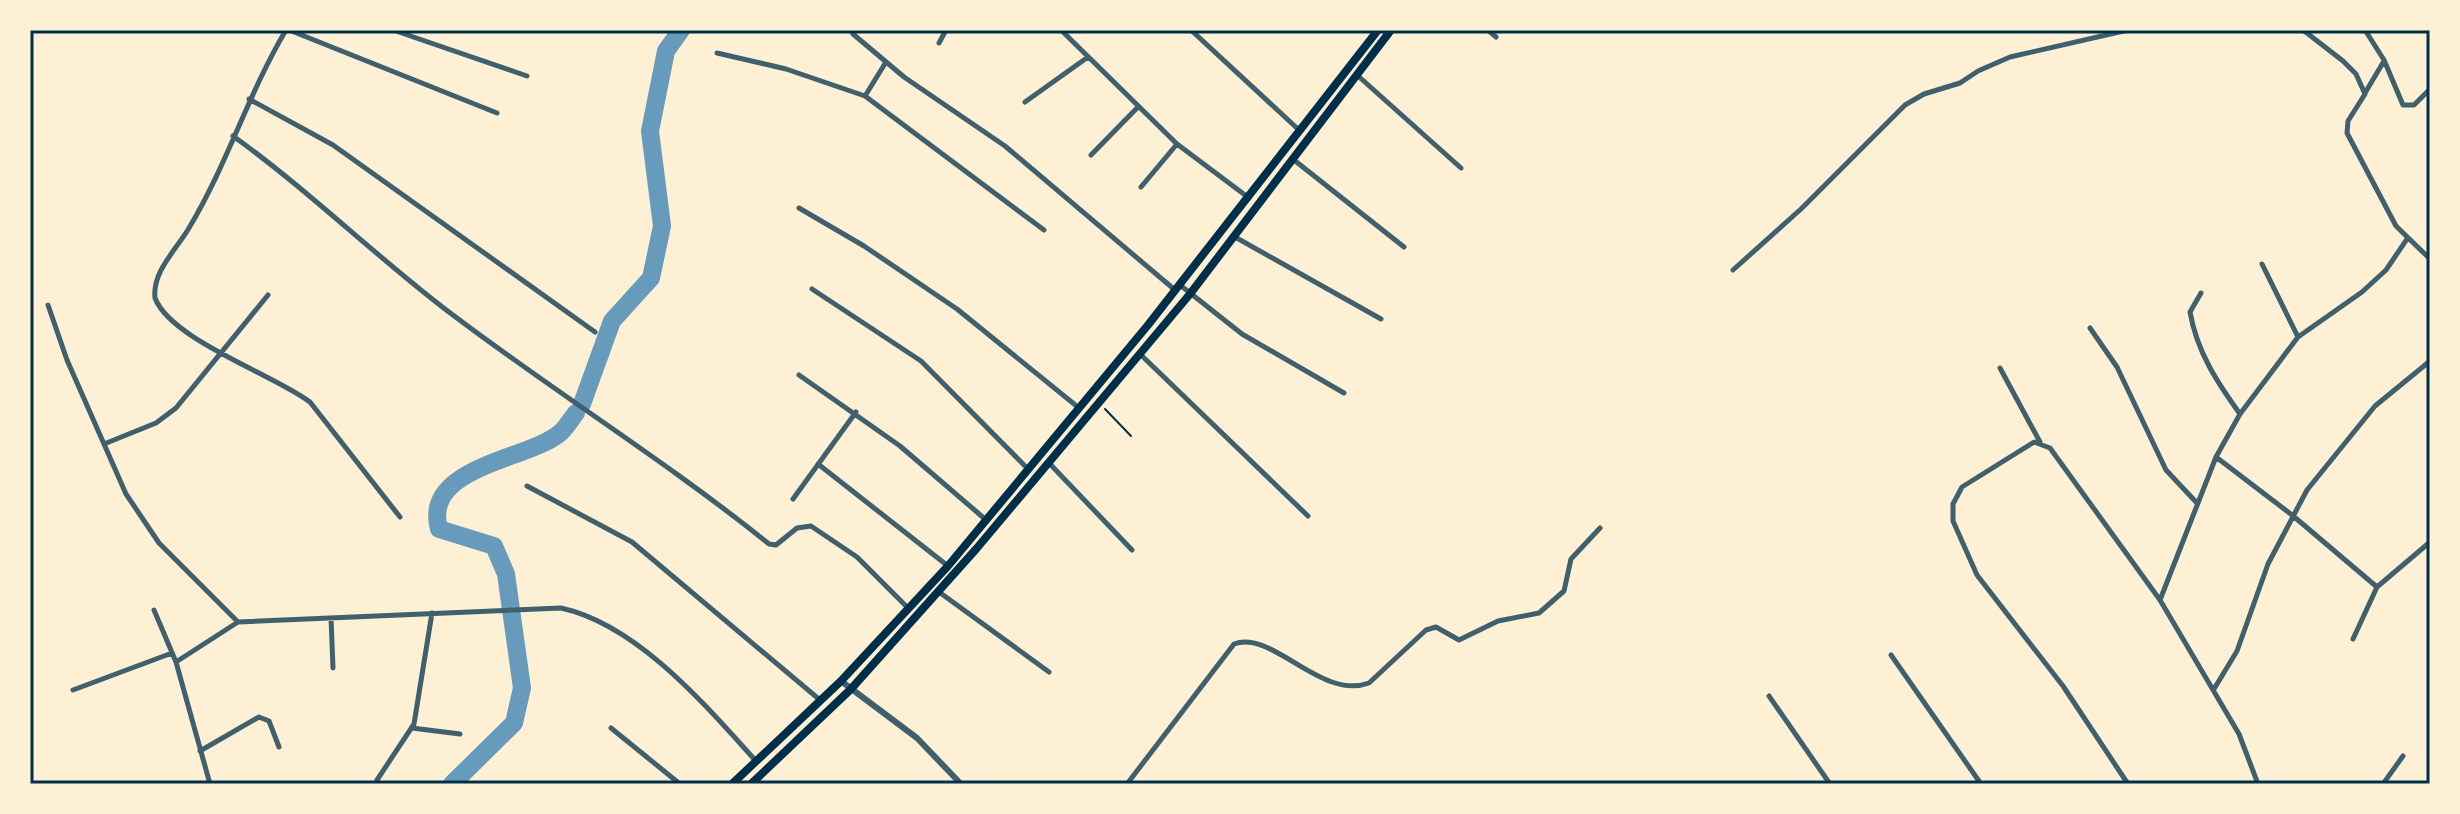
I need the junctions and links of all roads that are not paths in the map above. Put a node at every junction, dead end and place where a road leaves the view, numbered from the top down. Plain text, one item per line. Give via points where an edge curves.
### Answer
1 (288, 30) edge
2 (393, 30) edge
3 (946, 30) edge
4 (1061, 30) edge
5 (1191, 30) edge
6 (1378, 30) edge
7 (1391, 30) edge
8 (1488, 30) edge
9 (2128, 30) edge
10 (2303, 30) edge
11 (2365, 30) edge
12 (853, 34) dead end
13 (1496, 37) dead end
14 (939, 43) dead end
15 (717, 53) dead end
16 (1088, 57) junction
17 (2384, 60) junction
18 (886, 62) junction
19 (1357, 75) junction
20 (527, 76) dead end
21 (2430, 89) edge
22 (2365, 94) junction
23 (865, 96) junction
24 (249, 99) junction
25 (1025, 102) dead end
26 (1138, 107) junction
27 (497, 113) dead end
28 (1301, 131) junction
29 (233, 136) junction
30 (1177, 144) junction
31 (1091, 155) dead end
32 (1294, 160) junction
33 (1461, 168) dead end
34 (1141, 187) dead end
35 (1250, 199) junction
36 (799, 208) dead end
37 (1044, 230) dead end
38 (1235, 237) junction
39 (2407, 239) junction
40 (1404, 247) dead end
41 (2430, 259) edge
42 (2262, 264) dead end
43 (1733, 270) dead end
44 (1178, 288) junction
45 (812, 289) dead end
46 (2201, 293) dead end
47 (1190, 294) junction
48 (268, 295) dead end
49 (48, 305) dead end
50 (1381, 319) dead end
51 (2090, 328) dead end
52 (595, 332) dead end
53 (2298, 337) junction
54 (1139, 354) junction
55 (221, 355) junction
56 (2430, 361) edge
57 (2000, 368) dead end
58 (799, 375) dead end
59 (1344, 393) dead end
60 (1079, 408) junction
61 (856, 412) junction
62 (2240, 414) junction
63 (2040, 443) junction
64 (104, 444) junction
65 (2216, 457) junction
66 (1048, 462) junction
67 (818, 464) junction
68 (1029, 470) junction
69 (527, 486) dead end
70 (793, 499) dead end
71 (2196, 502) junction
72 (2292, 515) junction
73 (1308, 516) dead end
74 (400, 517) dead end
75 (985, 519) junction
76 (1600, 528) dead end
77 (2430, 542) edge
78 (1132, 550) dead end
79 (948, 566) junction
80 (2377, 587) junction
81 (939, 592) junction
82 (2160, 600) junction
83 (909, 609) junction
84 (154, 610) dead end
85 (432, 613) junction
86 (331, 618) junction
87 (238, 622) junction
88 (2353, 639) dead end
89 (172, 653) junction
90 (1891, 655) dead end
91 (176, 662) junction
92 (333, 668) dead end
93 (1049, 672) dead end
94 (841, 681) junction
95 (851, 689) junction
96 (73, 690) dead end
97 (2214, 690) junction
98 (1769, 696) dead end
99 (821, 700) junction
100 (412, 728) junction
101 (611, 728) dead end
102 (460, 734) dead end
103 (279, 747) dead end
104 (200, 751) junction
105 (2403, 756) dead end
106 (756, 762) junction
107 (377, 780) dead end
108 (736, 783) edge
109 (2257, 783) edge
110 (210, 784) edge
111 (680, 784) edge
112 (751, 784) edge
113 (961, 784) edge
114 (1127, 784) edge
115 (1830, 784) edge
116 (1981, 784) edge
117 (2128, 784) edge
118 (2383, 784) edge

1 - 24 street
1 - 27 street
2 - 20 street
3 - 14 street
4 - 16 street
5 - 28 street
6 - 28 main road
7 - 19 main road
8 - 13 street
9 - 43 street via 2010,57 1905,105
10 - 22 street via 2356,74
11 - 17 street
12 - 18 street
15 - 23 street
16 - 25 street
16 - 26 street
17 - 21 street via 2403,105 2414,105
17 - 22 street
18 - 23 street
18 - 44 street via 1005,146
19 - 32 main road
19 - 33 street
22 - 39 street via 2348,121 2347,133
23 - 37 street
24 - 29 street
24 - 52 street via 333,145
26 - 30 street
26 - 31 street
28 - 35 main road
29 - 55 street via 154,291 163,311
29 - 83 street via 446,309 705,492 769,544 811,526 857,557
30 - 34 street
30 - 35 street
32 - 38 main road
32 - 40 street
35 - 44 main road
36 - 60 street via 957,309
38 - 47 main road
38 - 50 street
39 - 41 street
39 - 53 street via 2386,270 2362,292
42 - 53 street
44 - 47 street
44 - 60 main road
45 - 68 street via 921,361
46 - 62 street via 2190,312 2196,337 2209,371
47 - 54 main road
47 - 59 street via 1250,339
48 - 55 street
49 - 64 street
51 - 71 street via 2117,367 2166,470
53 - 62 street
54 - 66 main road
54 - 73 street
55 - 64 street via 167,416
55 - 74 street via 310,402
56 - 72 street via 2375,406
57 - 63 street
58 - 61 street
60 - 68 main road
61 - 67 street
61 - 75 street
62 - 65 street
63 - 82 street via 2050,448
63 - 117 street via 2024,447 1962,487 1953,504 1953,521 1970,564 2063,686
64 - 87 street via 118,479 159,543
65 - 71 street
65 - 72 street
66 - 78 street
66 - 81 main road
67 - 70 street
67 - 79 street
68 - 75 main road
69 - 99 street via 632,542
71 - 82 street
72 - 80 street
72 - 97 street via 2237,651
75 - 79 main road
76 - 114 street via 1571,559 1564,591 1539,613 1498,621 1459,640 1436,627 1426,630 1362,686 1323,680 1258,645 1234,644
77 - 80 street
79 - 83 main road
80 - 88 street
81 - 93 street
81 - 95 main road
82 - 97 street
83 - 94 main road
84 - 89 street
85 - 86 street
85 - 100 street
85 - 106 street via 561,608 586,614 668,671
86 - 87 street
86 - 92 street
87 - 91 street
89 - 91 street
89 - 96 street
90 - 116 street
91 - 104 street
94 - 95 street
94 - 99 main road
95 - 112 main road
95 - 113 street via 917,738
97 - 109 street via 2239,734
98 - 115 street
99 - 106 main road
100 - 102 street
100 - 107 street
101 - 111 street
103 - 104 street via 269,721 259,717
104 - 110 street
105 - 118 street
106 - 108 main road

